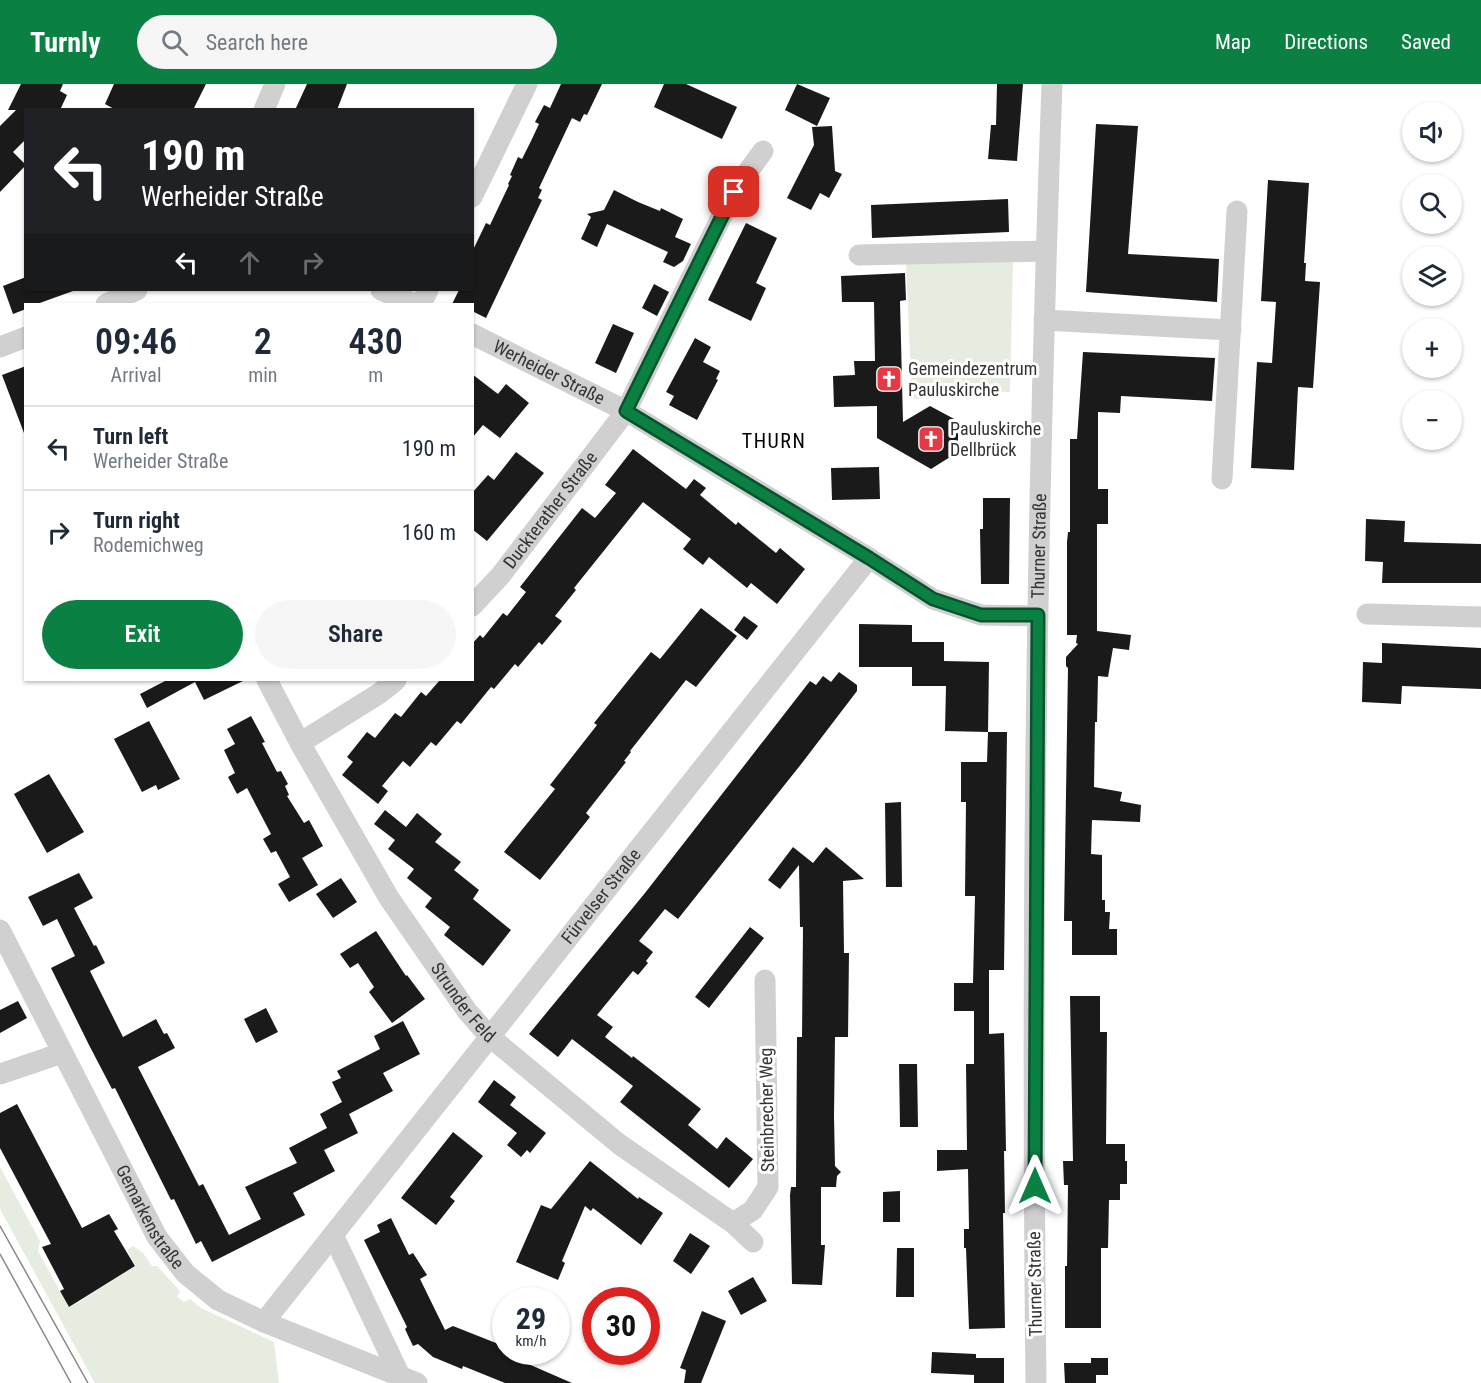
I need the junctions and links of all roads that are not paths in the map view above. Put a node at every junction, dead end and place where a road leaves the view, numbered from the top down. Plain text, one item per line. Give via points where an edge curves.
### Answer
1 (275, 84) edge
2 (527, 84) edge
3 (1052, 84) edge
4 (265, 108) edge
5 (763, 151) dead end
6 (474, 193) edge
7 (1238, 211) dead end
8 (1046, 251) junction
9 (859, 255) dead end
10 (135, 291) edge
11 (383, 291) edge
12 (108, 303) edge
13 (412, 303) edge
14 (1044, 321) junction
15 (1231, 330) junction
16 (474, 335) edge
17 (24, 338) edge
18 (0, 347) edge
19 (626, 411) junction
20 (1222, 479) dead end
21 (869, 558) junction
22 (474, 604) edge
23 (1367, 614) dead end
24 (1038, 615) junction
25 (1481, 617) edge
26 (268, 681) edge
27 (395, 681) edge
28 (300, 743) junction
29 (0, 930) edge
30 (765, 980) dead end
31 (489, 1036) junction
32 (62, 1053) junction
33 (0, 1074) edge
34 (733, 1223) junction
35 (333, 1235) junction
36 (753, 1242) dead end
37 (264, 1322) junction
38 (408, 1380) edge
39 (1036, 1383) edge

1 - 4 street
2 - 6 street
3 - 8 street, Thurner Straße
5 - 19 street, Duckterather Straße via 734,192
7 - 15 street
8 - 9 street
8 - 14 street, Thurner Straße
10 - 12 street
11 - 13 street
14 - 15 street
14 - 24 street, Thurner Straße
15 - 20 street
16 - 19 street, Werheider Straße
17 - 18 street
19 - 21 street, Werheider Straße
19 - 22 street, Duckterather Straße via 501,575
21 - 24 street, Werheider Straße via 933,599 981,615
21 - 31 street, Fürvelser Straße
23 - 25 street
24 - 39 street, Thurner Straße
26 - 28 street, Strunder Feld
27 - 28 street
28 - 31 street, Strunder Feld via 389,898 467,1011
29 - 32 street, Gemarkenstraße
30 - 34 street, Steinbrecher Weg via 768,1187 753,1210
31 - 34 street, Strunder Feld via 619,1144
31 - 35 street, Fürvelser Straße
32 - 33 street
32 - 37 street, Gemarkenstraße via 157,1237 185,1273 218,1300
34 - 36 street, Strunder Feld
35 - 37 street, Fürvelser Straße
35 - 38 street
37 - 38 street, Gemarkenstraße

